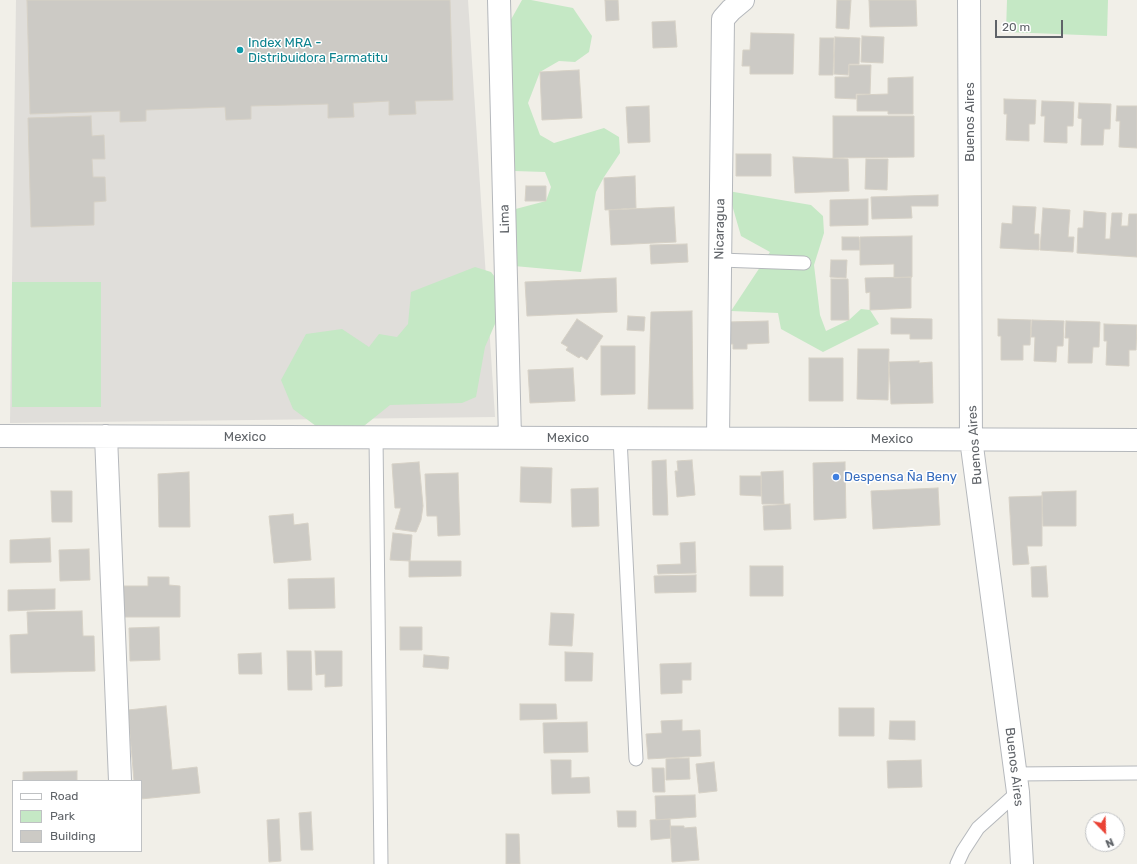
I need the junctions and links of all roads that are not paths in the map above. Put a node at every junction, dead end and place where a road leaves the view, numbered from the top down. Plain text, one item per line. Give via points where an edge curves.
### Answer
1 (499, 0) edge
2 (743, 0) edge
3 (969, 0) edge
4 (720, 260) junction
5 (804, 263) dead end
6 (0, 436) edge
7 (106, 436) junction
8 (376, 437) junction
9 (510, 438) junction
10 (620, 438) junction
11 (718, 438) junction
12 (971, 439) junction
13 (1137, 440) edge
14 (636, 759) dead end
15 (1137, 773) edge
16 (120, 780) edge
17 (1017, 783) junction
18 (382, 864) edge
19 (957, 864) edge
20 (1022, 864) edge

1 - 9 street, Lima
2 - 4 street, Nicaragua via 723,19
3 - 12 street, Buenos Aires
4 - 5 lane
4 - 11 street, Nicaragua
6 - 7 street, Mexico
7 - 8 street, Mexico
7 - 16 street
8 - 9 street, Mexico
8 - 18 lane
9 - 10 street, Mexico
10 - 11 street, Mexico
10 - 14 lane
11 - 12 street, Mexico
12 - 13 street, Mexico
12 - 17 street, Buenos Aires
15 - 17 lane
17 - 19 lane via 978,828
17 - 20 street, Buenos Aires

